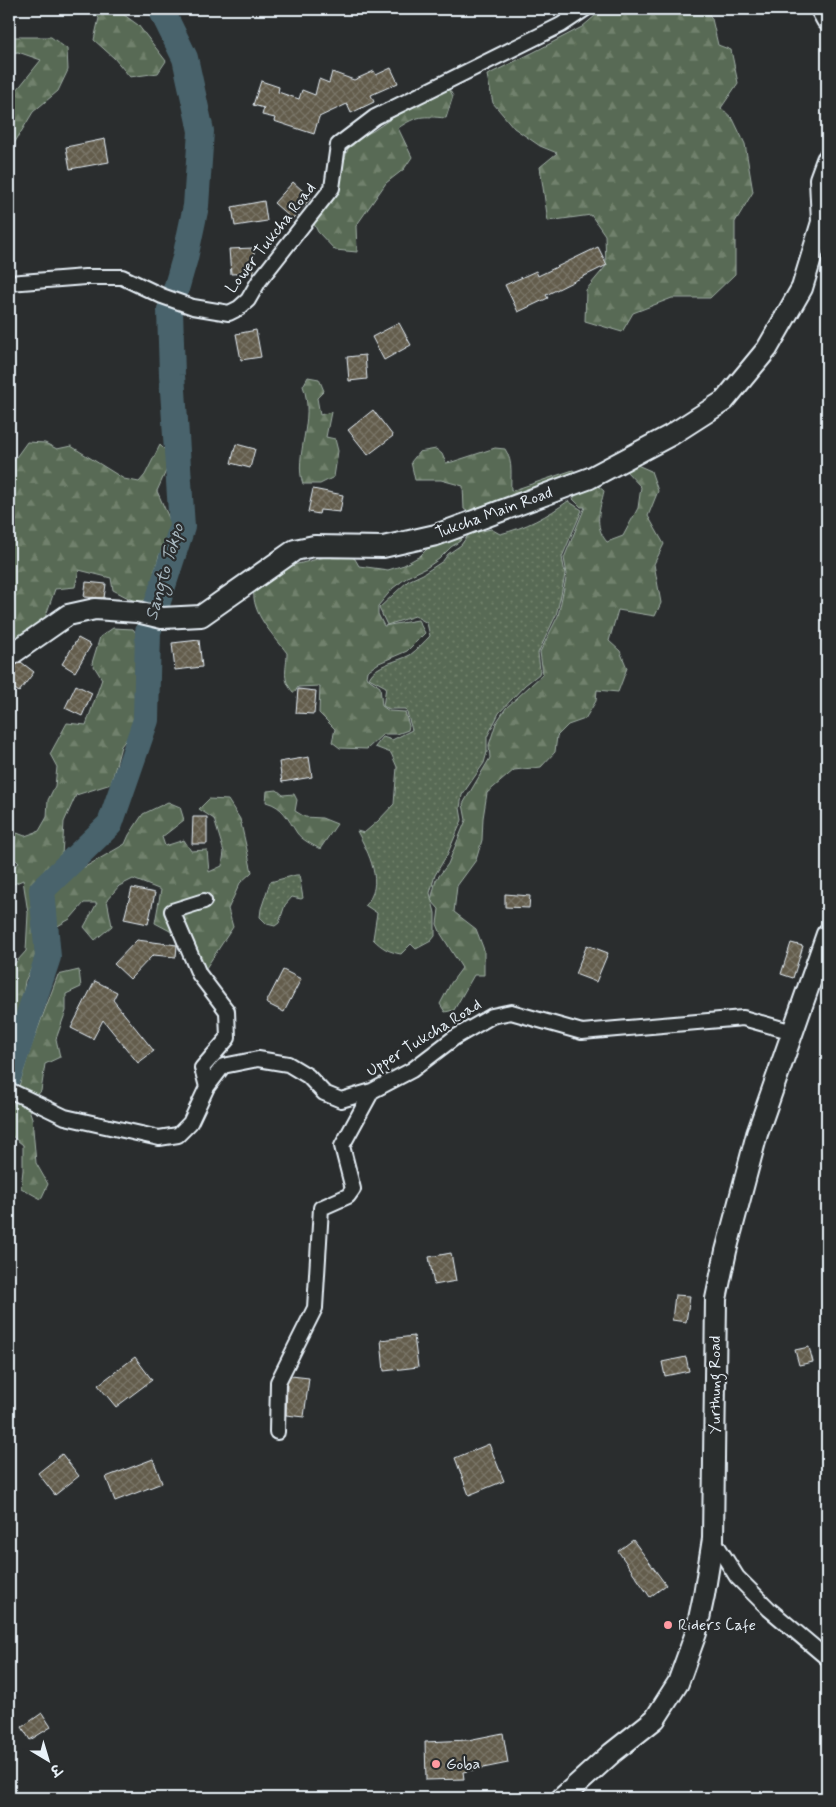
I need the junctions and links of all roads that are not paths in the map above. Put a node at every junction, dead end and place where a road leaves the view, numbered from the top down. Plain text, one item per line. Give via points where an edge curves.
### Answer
1 (585, 9) edge
2 (822, 9) edge
3 (827, 20) edge
4 (827, 160) edge
5 (9, 283) edge
6 (9, 656) edge
7 (204, 901) dead end
8 (827, 934) edge
9 (793, 1032) junction
10 (207, 1087) junction
11 (372, 1091) junction
12 (14, 1093) edge
13 (276, 1432) dead end
14 (714, 1538) junction
15 (827, 1658) edge
16 (562, 1798) edge

1 - 5 street, Lower Tukcha Road via 561,25 375,117 338,145 332,188 259,281 248,300 229,313 194,307 122,277
2 - 3 street
4 - 6 street, Tukcha Main Road via 820,178 822,222 802,288 767,349 724,401 671,435 590,478 436,535 383,547 314,546 295,550 200,616 162,618 137,612 95,609 68,615
7 - 10 street via 172,911 199,974 226,1010 228,1038 202,1068
8 - 9 street, Yurthung Road
9 - 11 street, Upper Tukcha Road via 743,1018 582,1032 510,1012 492,1016 454,1038 412,1070
9 - 14 street, Yurthung Road via 757,1134 716,1299
10 - 11 street, Upper Tukcha Road via 223,1066 258,1059 288,1064 308,1076 324,1092 341,1100
10 - 12 street, Upper Tukcha Road via 190,1123 178,1135 159,1138 65,1117
11 - 13 street via 342,1146 353,1189 348,1196 321,1208 315,1308 278,1382
14 - 15 street via 737,1577
14 - 16 street, Yurthung Road via 696,1633 678,1683 655,1719

